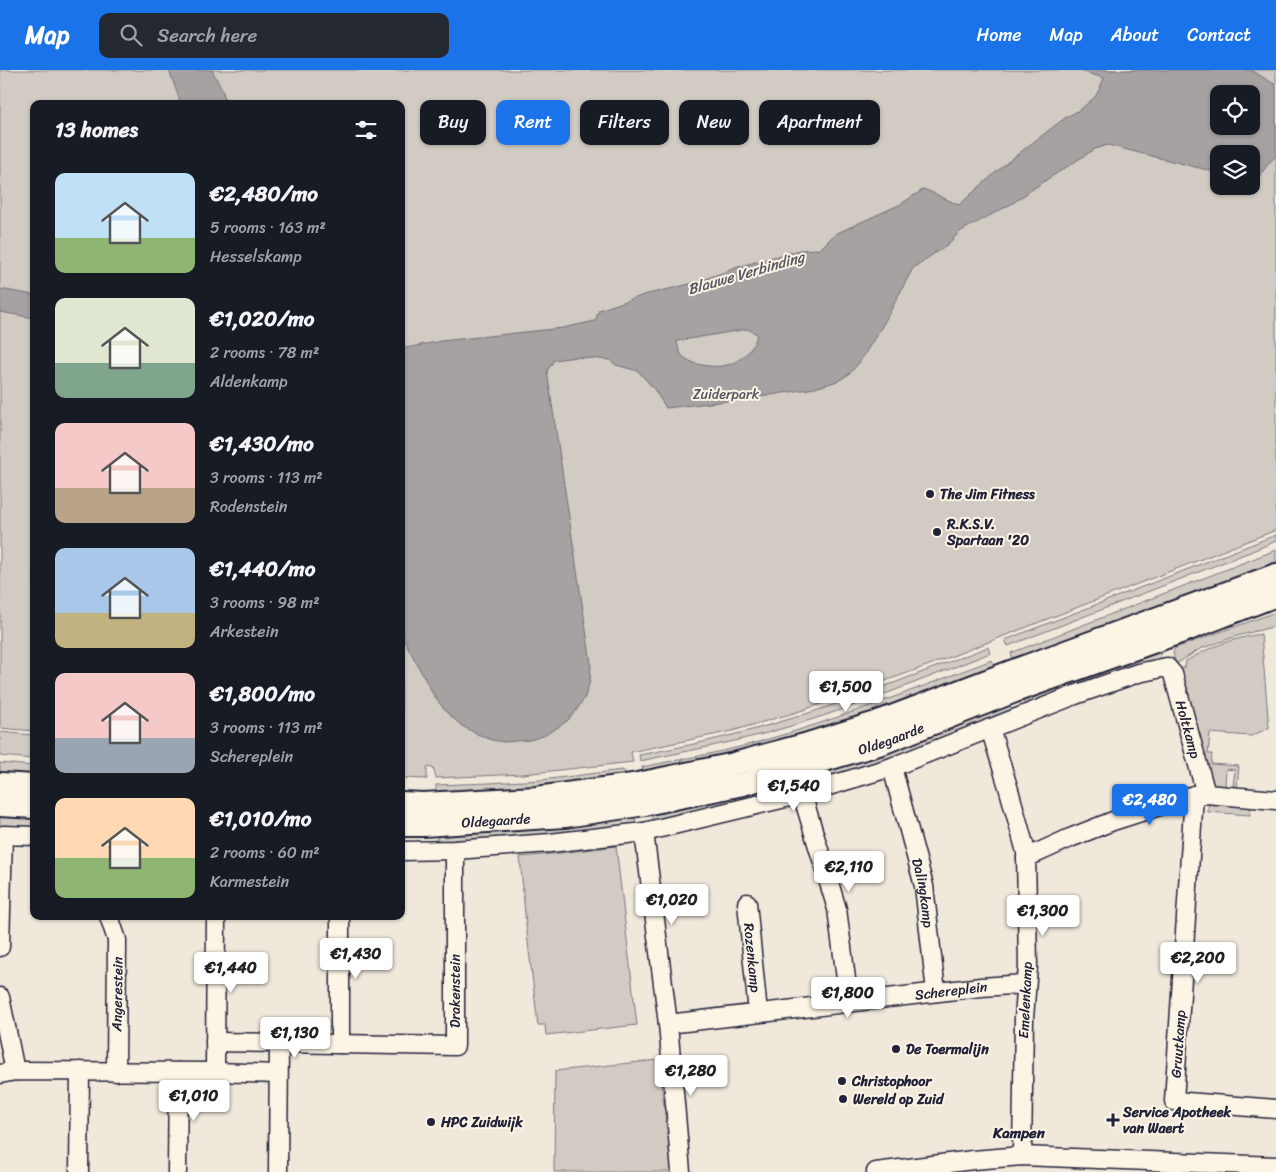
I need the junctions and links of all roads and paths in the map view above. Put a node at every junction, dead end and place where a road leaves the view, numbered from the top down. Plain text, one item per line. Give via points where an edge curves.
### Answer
1 (1276, 575) edge
2 (1276, 595) edge
3 (1167, 667) joint
4 (990, 728) junction
5 (892, 767) junction
6 (0, 784) edge
7 (30, 786) edge
8 (802, 794) junction
9 (1200, 794) junction
10 (1276, 800) edge
11 (405, 803) edge
12 (0, 805) edge
13 (30, 807) edge
14 (405, 825) edge
15 (644, 832) junction
16 (30, 836) edge
17 (455, 850) junction
18 (405, 851) edge
19 (1026, 858) junction
20 (747, 903) dead end
21 (110, 920) edge
22 (216, 920) edge
23 (340, 920) edge
24 (0, 947) edge
25 (1026, 984) junction
26 (936, 992) junction
27 (0, 997) edge
28 (849, 1002) junction
29 (758, 1013) junction
30 (668, 1024) junction
31 (215, 1042) junction
32 (279, 1043) junction
33 (340, 1044) junction
34 (80, 1071) junction
35 (8, 1072) edge
36 (116, 1072) junction
37 (178, 1072) junction
38 (215, 1072) junction
39 (278, 1074) junction
40 (1276, 1109) edge
41 (1022, 1156) junction
42 (974, 1166) edge
43 (1125, 1166) edge
44 (1276, 1166) edge
45 (79, 1172) edge
46 (177, 1172) edge
47 (278, 1172) edge
48 (681, 1172) edge
49 (876, 1172) edge

1 - 11 main road, Oldegaarde via 876,723 730,765 633,785 537,798
2 - 14 main road, Oldegaarde via 882,743 743,784 636,806 565,816
3 - 4 street, Oldegaarde via 1138,673
3 - 9 street, Holtkamp via 1173,674
4 - 5 street, Oldegaarde
4 - 19 street, Emelenkamp
5 - 8 street, Oldegaarde
5 - 26 street, Dalingkamp via 924,886
6 - 7 main road
8 - 15 street, Oldegaarde
8 - 28 street via 837,909
9 - 10 street
9 - 19 street via 1113,821
9 - 40 street, Gruutkamp via 1174,1101
12 - 13 main road
15 - 17 street, Oldegaarde
15 - 30 street
16 - 24 street via 3,835
17 - 18 street, Oldegaarde
17 - 33 street, Drakenstein via 455,1046
19 - 25 street, Emelenkamp
20 - 29 street, Rozenkamp
21 - 36 street, Angerestein via 117,940
22 - 31 street
23 - 33 street
25 - 26 street, Schereplein
25 - 41 street, Emelenkamp
26 - 28 street, Schereplein
27 - 35 street
28 - 29 street, Schereplein
29 - 30 street, Schereplein
30 - 48 street
31 - 32 street, Drakenstein
31 - 38 street
32 - 33 street, Drakenstein
32 - 39 street
34 - 35 street
34 - 36 street
34 - 45 street
36 - 37 street
37 - 38 street
37 - 46 street
38 - 39 street
39 - 47 street
41 - 42 street
41 - 43 street
42 - 49 street
43 - 44 street

